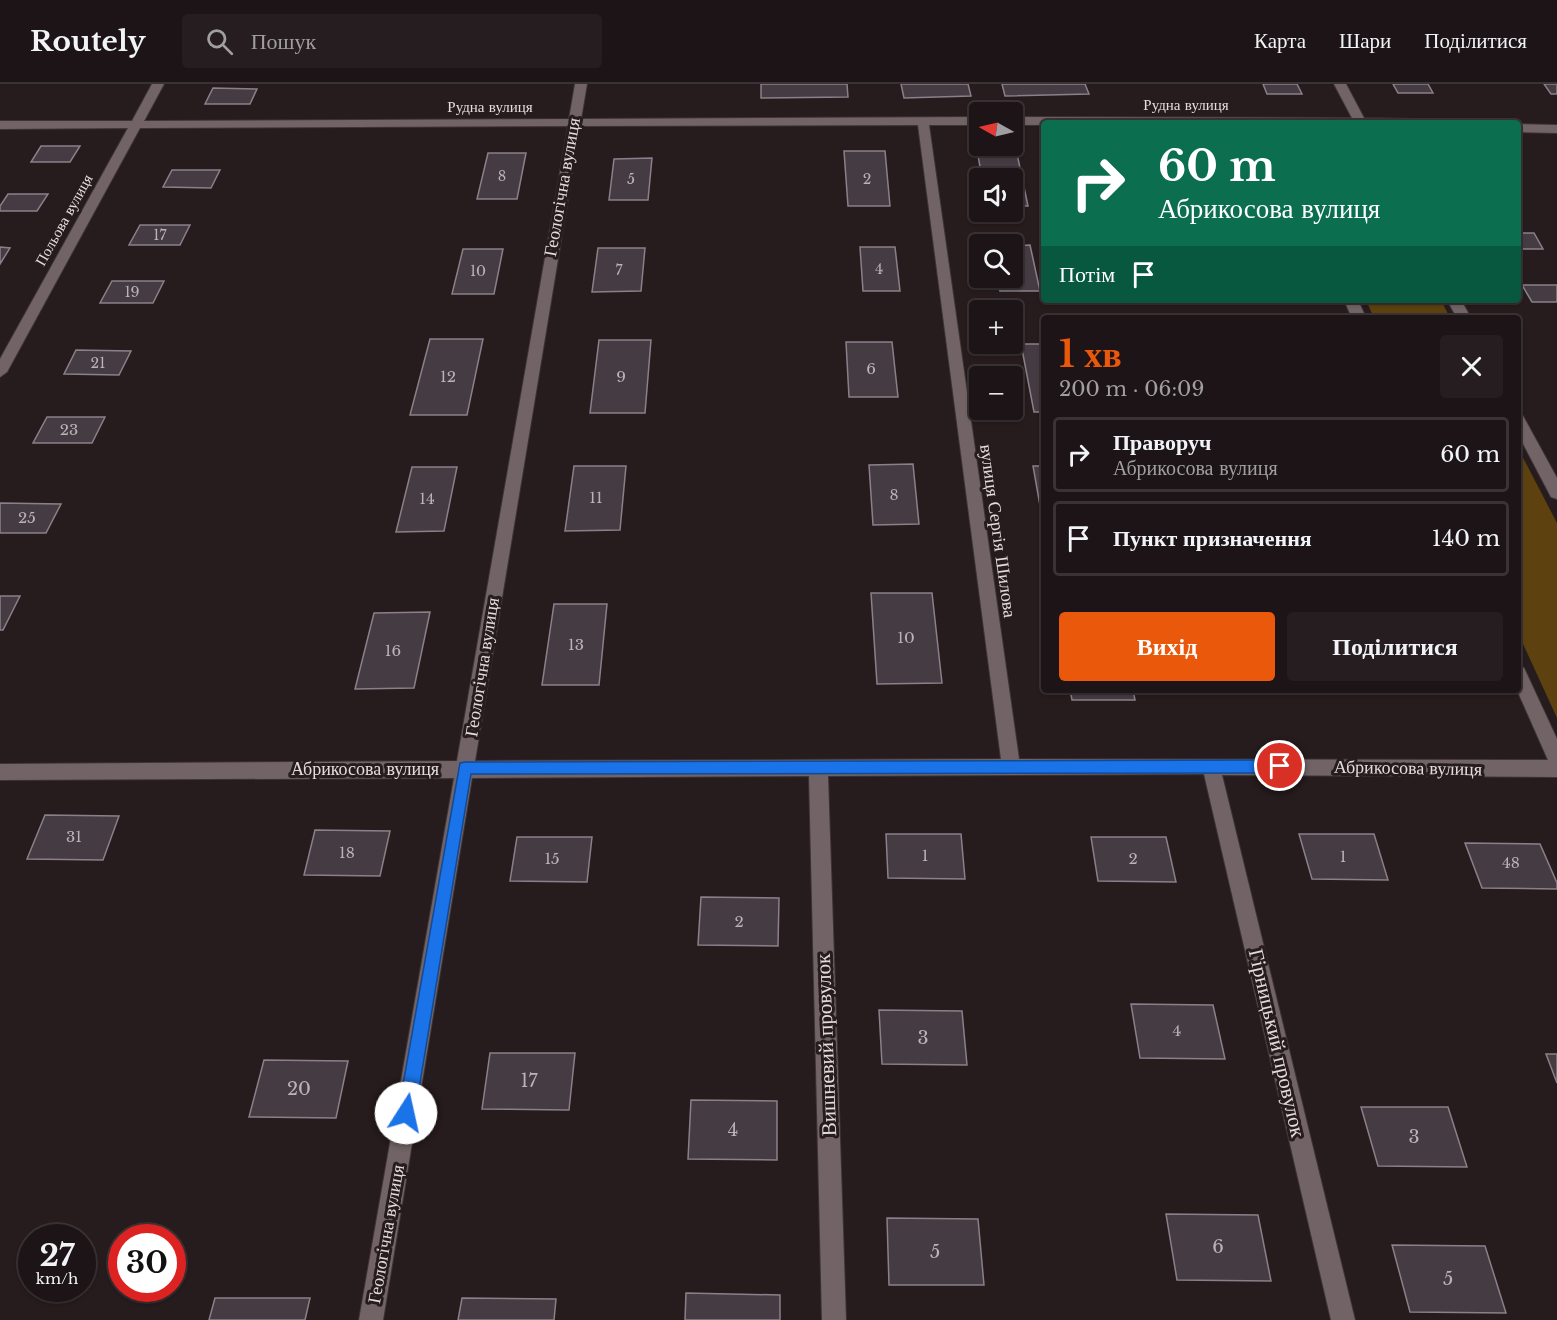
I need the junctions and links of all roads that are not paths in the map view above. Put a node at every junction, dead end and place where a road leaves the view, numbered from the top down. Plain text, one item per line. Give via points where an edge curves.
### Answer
1 (158, 84) edge
2 (581, 84) edge
3 (1340, 84) edge
4 (1358, 120) edge
5 (969, 121) edge
6 (1023, 121) edge
7 (1041, 121) edge
8 (573, 122) junction
9 (923, 122) junction
10 (135, 123) junction
11 (0, 125) edge
12 (1521, 128) edge
13 (1557, 129) edge
14 (0, 372) edge
15 (1521, 426) edge
16 (1557, 493) edge
17 (1521, 680) edge
18 (1557, 760) edge
19 (1211, 766) junction
20 (1011, 767) junction
21 (465, 768) junction
22 (818, 769) junction
23 (1557, 769) edge
24 (0, 772) edge
25 (371, 1320) edge
26 (834, 1320) edge
27 (1343, 1320) edge

1 - 10 street, Польова вулиця
2 - 8 street, Геологічна вулиця
3 - 4 street
5 - 9 street, Рудна вулиця
6 - 7 street, Рудна вулиця
8 - 9 street, Рудна вулиця
8 - 10 street, Рудна вулиця
8 - 21 street, Геологічна вулиця
9 - 20 street, вулиця Сергія Шилова
10 - 11 street, Рудна вулиця
10 - 14 street, Польова вулиця
12 - 13 street
15 - 16 street
17 - 18 street
19 - 20 street, Абрикосова вулиця
19 - 23 street, Абрикосова вулиця
19 - 27 street, Гірницький провулок
20 - 22 street, Абрикосова вулиця
21 - 22 street, Абрикосова вулиця
21 - 24 street, Абрикосова вулиця
21 - 25 street, Геологічна вулиця
22 - 26 street, Вишневий провулок

